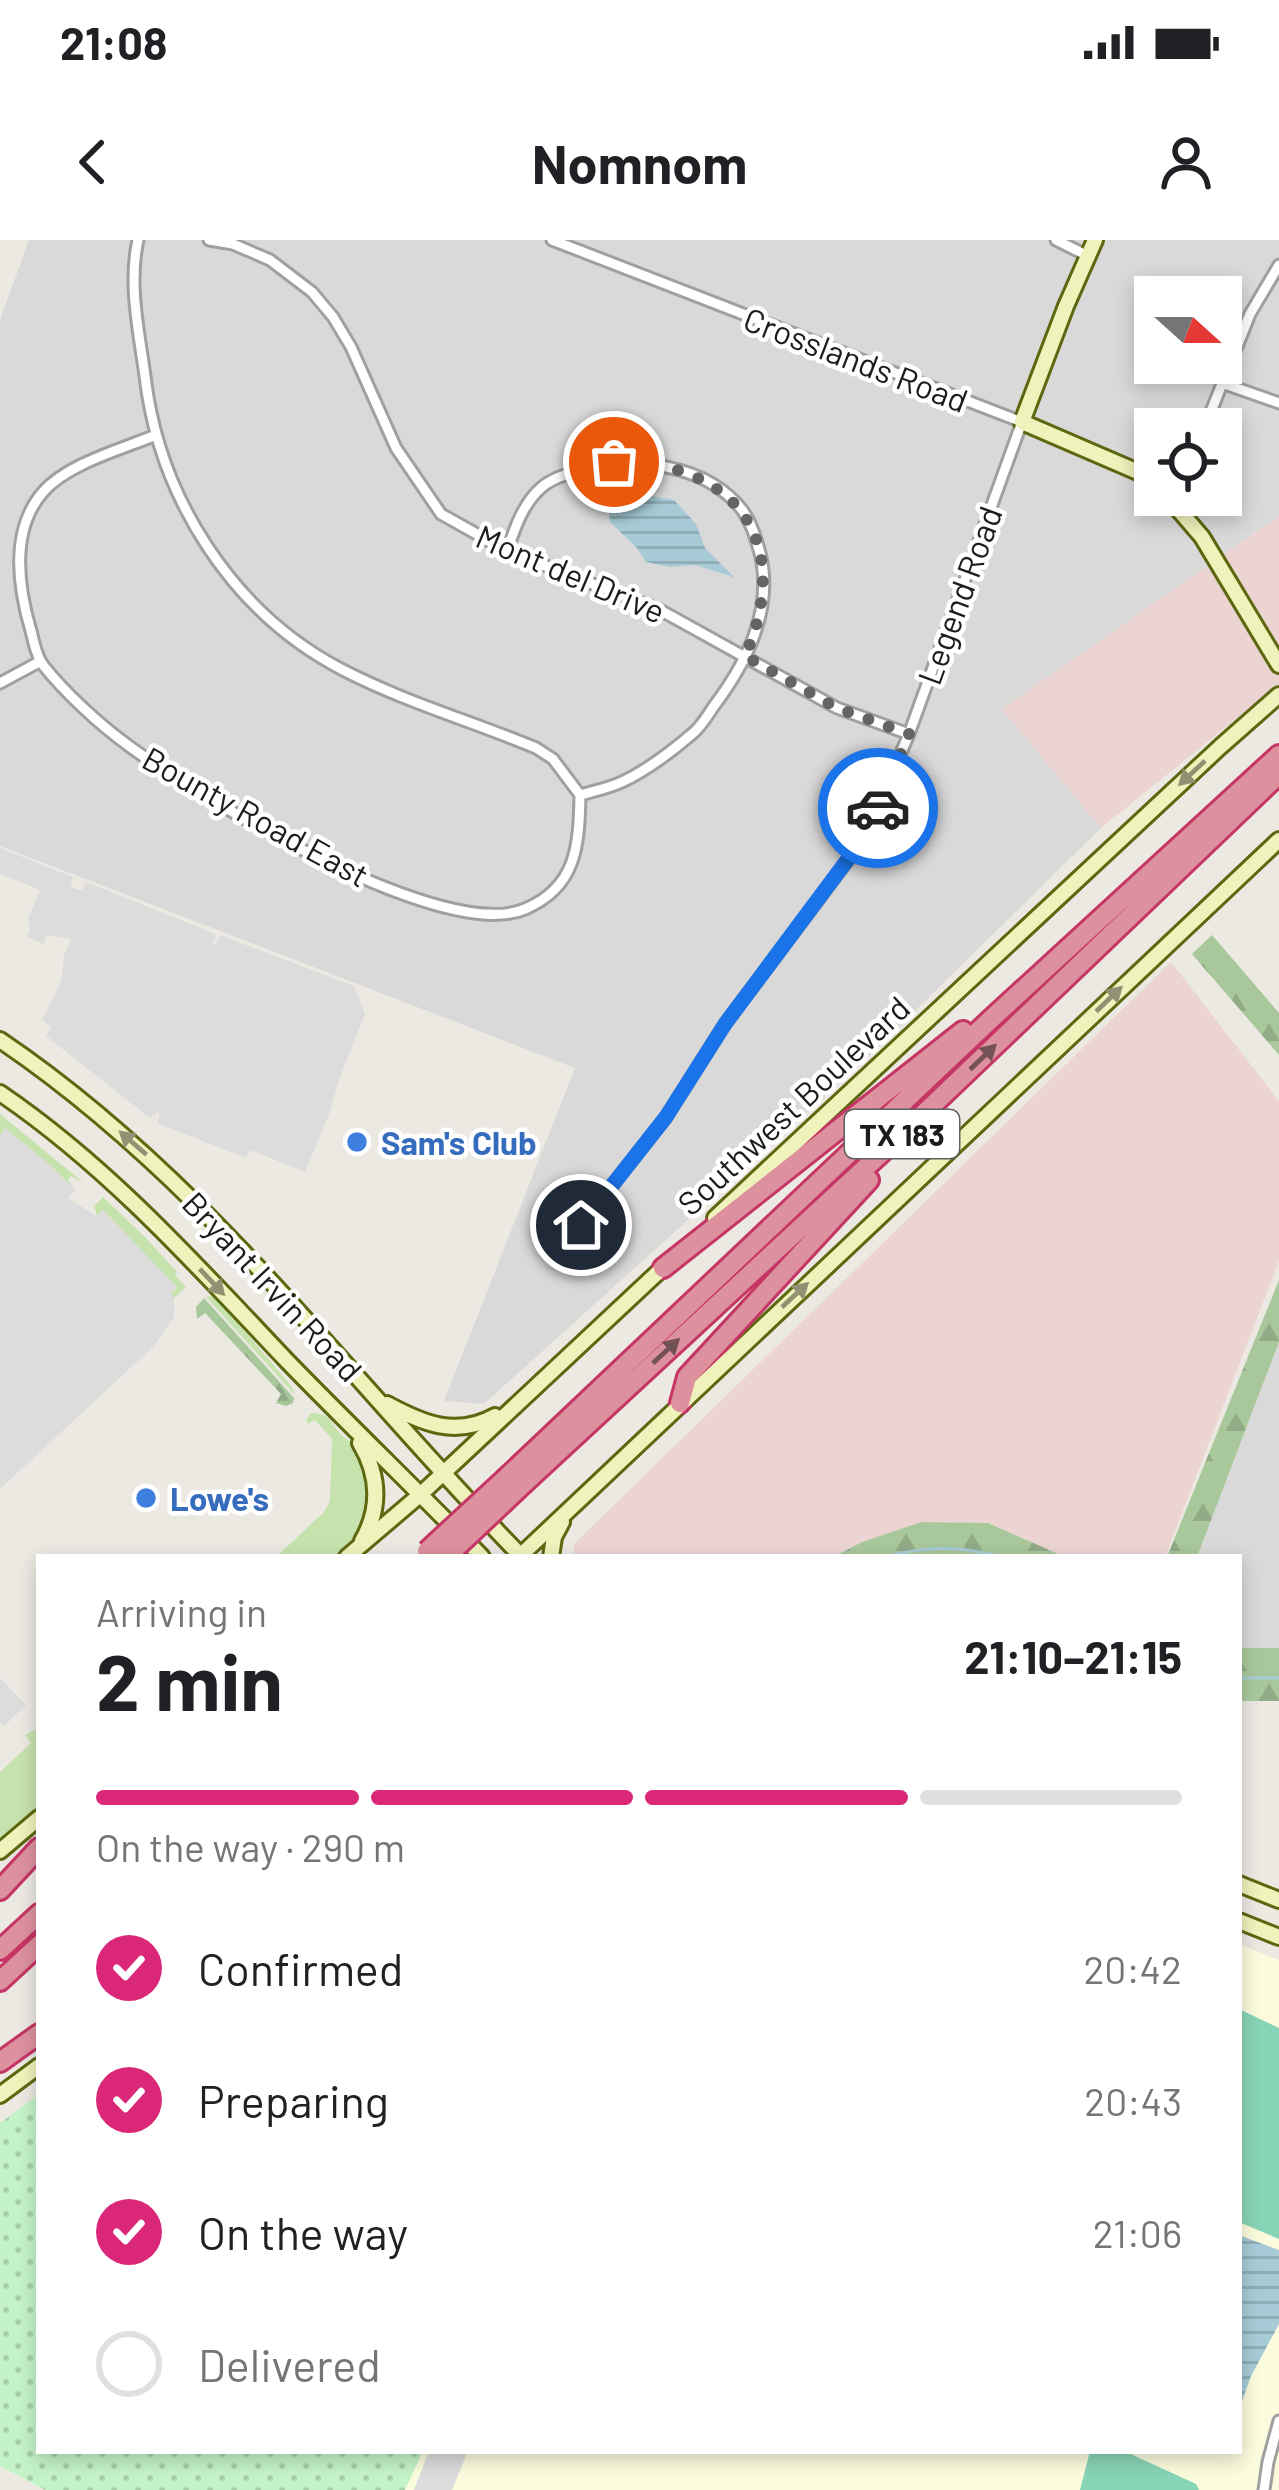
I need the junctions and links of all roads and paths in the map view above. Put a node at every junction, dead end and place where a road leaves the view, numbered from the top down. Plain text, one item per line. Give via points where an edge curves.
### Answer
1 (138, 240) edge
2 (209, 240) edge
3 (552, 240) edge
4 (587, 240) edge
5 (1056, 240) edge
6 (1095, 240) edge
7 (582, 253) junction
8 (1088, 256) junction
9 (1279, 265) edge
10 (1242, 333) edge
11 (1227, 384) edge
12 (1279, 403) edge
13 (1022, 422) junction
14 (156, 435) junction
15 (1134, 470) edge
16 (1184, 516) edge
17 (507, 551) junction
18 (745, 656) junction
19 (39, 662) junction
20 (1279, 665) edge
21 (0, 682) edge
22 (1279, 695) edge
23 (909, 734) junction
24 (1279, 755) edge
25 (1279, 774) edge
26 (580, 795) junction
27 (1279, 840) edge
28 (990, 1020) junction
29 (0, 1040) edge
30 (0, 1093) edge
31 (916, 1121) junction
32 (581, 1225) dead end
33 (663, 1268) junction
34 (378, 1399) junction
35 (520, 1401) junction
36 (680, 1403) junction
37 (348, 1423) junction
38 (442, 1473) junction
39 (513, 1482) junction
40 (421, 1493) junction
41 (572, 1505) junction
42 (352, 1553) edge
43 (432, 1554) edge
44 (479, 1554) edge
45 (518, 1554) edge
46 (522, 1554) edge
47 (551, 1554) edge
48 (36, 1821) edge
49 (0, 1851) edge
50 (36, 1851) edge
51 (1242, 1885) edge
52 (0, 1890) edge
53 (1279, 1900) edge
54 (36, 1917) edge
55 (1242, 1922) edge
56 (1279, 1936) edge
57 (36, 1948) edge
58 (0, 1950) edge
59 (0, 1981) edge
60 (36, 2036) edge
61 (0, 2062) edge
62 (36, 2068) edge
63 (0, 2096) edge
64 (1279, 2421) edge
65 (1264, 2490) edge

1 - 14 street via 135,298
2 - 17 street, Mont del Drive via 270,260 312,292 441,514
3 - 7 street, Crosslands Road
4 - 7 street
5 - 8 street
6 - 8 main road, Legend Road
7 - 13 street, Crosslands Road
8 - 13 main road, Legend Road
9 - 10 street
11 - 12 street
13 - 15 main road, Crosslands Road
13 - 23 street, Legend Road
14 - 19 street, Bounty Road East via 60,476 27,514 22,600
14 - 26 street via 196,533 274,621 339,668 536,748
16 - 20 main road
17 - 18 street, Mont del Drive via 660,610
17 - 18 street via 527,504 561,475 614,462 682,471 721,490 756,537 762,601
18 - 23 street, Mont del Drive via 837,708
18 - 26 street via 695,732 621,783
19 - 21 street
19 - 26 street, Bounty Road East via 156,764 313,855 425,903 505,915 555,892 574,855
22 -> 33 main road, Southwest Boulevard
23 - 32 street, Legend Road via 848,859
24 - 28 highway, TX 183
31 -> 25 highway, TX 183
36 -> 27 main road
28 - 33 highway via 964,1031
28 - 39 highway, TX 183
34 -> 29 main road, Bryant Irvin Road via 176,1182
30 -> 37 main road, Bryant Irvin Road via 149,1216
31 - 36 highway via 687,1377
39 -> 31 highway, TX 183
33 - 35 main road, Southwest Boulevard
34 - 35 main road via 430,1425 457,1428
34 - 38 main road, Bryant Irvin Road
35 - 38 main road, Southwest Boulevard
36 - 41 main road
37 - 40 main road, Bryant Irvin Road
37 - 42 main road via 376,1490 372,1521
38 - 40 main road, Southwest Boulevard
38 - 45 main road, Bryant Irvin Road
39 - 43 highway, TX 183, bridge
40 - 42 main road, Southwest Boulevard
40 - 44 main road, Bryant Irvin Road
41 - 46 main road
41 - 47 main road
48 - 49 main road
50 - 52 highway
51 - 53 main road
54 - 58 highway
55 - 56 main road
57 - 59 highway
60 - 61 highway
62 - 63 main road
64 - 65 street

